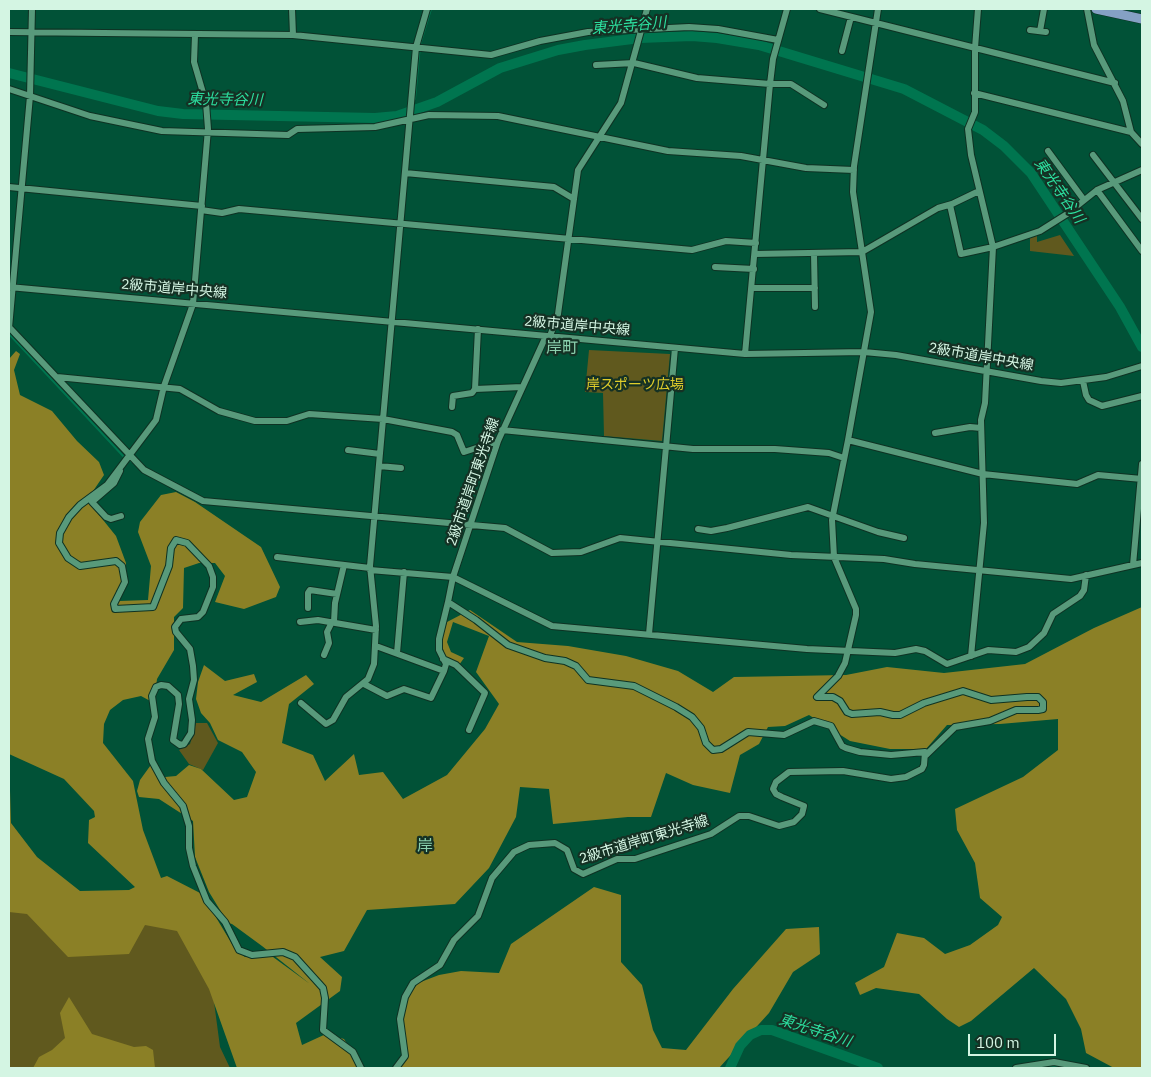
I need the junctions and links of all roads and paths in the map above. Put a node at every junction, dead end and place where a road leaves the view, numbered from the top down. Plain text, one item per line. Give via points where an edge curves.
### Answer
1 (32, 9) edge
2 (292, 9) edge
3 (427, 9) edge
4 (647, 9) edge
5 (786, 9) edge
6 (820, 9) edge
7 (878, 9) edge
8 (978, 9) edge
9 (1044, 9) edge
10 (1087, 9) edge
11 (1096, 9) edge
12 (850, 17) junction
13 (1142, 18) edge
14 (876, 24) junction
15 (1030, 30) dead end
16 (9, 32) edge
17 (33, 32) junction
18 (641, 33) junction
19 (293, 35) junction
20 (195, 36) junction
21 (777, 44) junction
22 (416, 47) junction
23 (975, 48) junction
24 (842, 51) dead end
25 (634, 63) junction
26 (596, 65) dead end
27 (770, 84) junction
28 (1115, 84) junction
29 (9, 89) edge
30 (974, 93) junction
31 (30, 96) junction
32 (824, 105) dead end
33 (410, 118) junction
34 (208, 130) junction
35 (1131, 132) junction
36 (597, 138) junction
37 (1142, 144) edge
38 (1048, 152) dead end
39 (1093, 155) dead end
40 (763, 159) junction
41 (854, 170) junction
42 (1142, 170) edge
43 (405, 173) junction
44 (1114, 181) junction
45 (9, 188) edge
46 (22, 188) junction
47 (1097, 190) junction
48 (979, 191) junction
49 (574, 199) junction
50 (1084, 200) junction
51 (950, 205) junction
52 (201, 208) junction
53 (1142, 219) edge
54 (401, 224) junction
55 (568, 239) junction
56 (756, 243) junction
57 (993, 248) junction
58 (1142, 251) edge
59 (862, 252) junction
60 (814, 253) junction
61 (755, 254) junction
62 (715, 267) dead end
63 (754, 269) junction
64 (11, 287) edge
65 (752, 288) junction
66 (815, 288) junction
67 (193, 304) junction
68 (815, 307) dead end
69 (393, 321) junction
70 (9, 328) edge
71 (478, 329) junction
72 (548, 336) junction
73 (675, 348) junction
74 (864, 352) junction
75 (745, 354) junction
76 (1142, 366) edge
77 (986, 370) junction
78 (58, 377) junction
79 (1083, 382) junction
80 (164, 386) junction
81 (522, 386) junction
82 (475, 389) junction
83 (1142, 396) edge
84 (452, 407) dead end
85 (384, 419) junction
86 (981, 428) junction
87 (502, 430) junction
88 (935, 433) dead end
89 (498, 440) junction
90 (848, 440) junction
91 (667, 446) junction
92 (348, 450) dead end
93 (380, 454) junction
94 (126, 458) junction
95 (844, 458) junction
96 (1142, 464) edge
97 (379, 466) junction
98 (401, 468) dead end
99 (983, 474) junction
100 (1142, 479) edge
101 (833, 514) junction
102 (121, 516) dead end
103 (374, 517) junction
104 (470, 525) junction
105 (698, 529) dead end
106 (904, 538) dead end
107 (657, 542) junction
108 (277, 557) dead end
109 (834, 557) junction
110 (1142, 563) edge
111 (344, 565) junction
112 (1133, 565) junction
113 (370, 569) junction
114 (978, 571) junction
115 (404, 572) junction
116 (1086, 575) junction
117 (453, 577) junction
118 (337, 594) junction
119 (448, 602) junction
120 (308, 608) dead end
121 (300, 622) dead end
122 (333, 622) junction
123 (376, 630) junction
124 (649, 634) junction
125 (376, 646) junction
126 (848, 650) junction
127 (397, 654) junction
128 (324, 655) dead end
129 (971, 656) junction
130 (443, 659) junction
131 (444, 671) junction
132 (364, 684) junction
133 (301, 703) dead end
134 (469, 730) dead end
135 (925, 756) junction
136 (361, 1068) edge
137 (396, 1068) edge
138 (1016, 1068) edge
139 (1086, 1068) edge

1 - 17 street
2 - 19 street
3 - 22 street
4 - 18 street, 2級市道岸町東光寺線
5 - 21 street
6 - 12 street
7 - 14 street
8 - 23 street
9 - 15 street via 1043,32
10 - 28 street via 1094,46
11 - 13 main road
12 - 14 street
12 - 24 street
14 - 23 street
14 - 41 street
16 - 17 street
17 - 20 street
17 - 31 street
18 - 21 street via 689,27 718,29
18 - 22 street via 566,35 491,55
18 - 25 street, 2級市道岸町東光寺線
19 - 20 street
19 - 22 street
20 - 34 street via 195,72 206,103
21 - 27 street
22 - 33 street
23 - 28 street
23 - 30 street
25 - 26 street
25 - 27 street via 697,78
25 - 36 street, 2級市道岸町東光寺線 via 621,103
27 - 32 street via 791,84
27 - 40 street
28 - 35 street
29 - 31 street
30 - 35 street
30 - 48 street via 973,119 968,129 970,155
31 - 34 street via 90,116 146,129
31 - 46 street
33 - 34 street via 375,127 297,129 288,135
33 - 36 street via 429,115 498,116
33 - 43 street
34 - 52 street
35 - 37 street
36 - 40 street via 668,151
36 - 49 street, 2級市道岸町東光寺線 via 578,170
38 - 50 street
39 - 44 street
40 - 41 street via 806,168
40 - 56 street
41 - 59 street via 853,192
42 - 44 street
43 - 49 street via 554,187
43 - 54 street
44 - 47 street
44 - 53 street
45 - 46 street
46 - 52 street
46 - 64 street
47 - 50 street
47 - 58 street
48 - 51 street
48 - 57 street
49 - 55 street, 2級市道岸町東光寺線
50 - 57 street via 1040,231
51 - 57 street via 961,254
51 - 59 street via 938,208
52 - 54 street via 222,213 239,209
52 - 67 street
54 - 55 street
54 - 69 street
55 - 56 street via 692,250 726,242
55 - 72 street, 2級市道岸町東光寺線 via 558,314
56 - 61 street
57 - 77 street
59 - 60 street
59 - 74 street via 871,312
60 - 61 street
60 - 66 street
61 - 63 street
62 - 63 street
63 - 65 street
64 - 67 street, 2級市道岸中央線
64 - 70 street
65 - 66 street
65 - 75 street
66 - 68 street
67 - 69 street, 2級市道岸中央線
67 - 80 street
69 - 71 street, 2級市道岸中央線
69 - 85 street
70 - 78 street
71 - 72 street, 2級市道岸中央線
71 - 82 street
72 - 73 street, 2級市道岸中央線
72 - 81 street, 2級市道岸町東光寺線
73 - 75 street, 2級市道岸中央線
73 - 91 street
74 - 75 street, 2級市道岸中央線
74 - 77 street, 2級市道岸中央線 via 896,354
74 - 90 street
76 - 79 street, 2級市道岸中央線
77 - 79 street, 2級市道岸中央線 via 1041,381
77 - 86 street
78 - 80 street
78 - 94 street
79 - 83 street via 1089,400 1102,406
80 - 85 street via 180,389 219,411 255,421 287,421 309,414
80 - 94 street via 156,420
81 - 82 street
81 - 87 street, 2級市道岸町東光寺線
82 - 84 street via 472,393 453,396
85 - 89 street via 452,432 457,435 464,452
85 - 93 street
86 - 88 street
86 - 99 street
87 - 89 street, 2級市道岸町東光寺線
87 - 91 street
89 - 104 street, 2級市道岸町東光寺線
90 - 95 street
90 - 99 street
91 - 95 street via 775,449 829,453
91 - 107 street
92 - 93 street
93 - 97 street
94 - 102 street via 114,483 92,502 106,517
94 - 103 street via 202,501
94 - 136 street via 106,484 68,517 59,543 68,558 80,566 116,561 122,566 125,582 114,604 115,609 154,607 176,540 187,543 209,566 213,587 203,612 181,619 175,627 190,649 193,666 194,680 189,699 191,733 184,744 172,740 178,715 178,695 168,686 156,687 152,696 154,717 148,739 152,761 183,806 189,826 193,866 207,900 225,922 238,950 252,955 283,952 295,957 323,988 326,1003 323,1030 353,1052
95 - 101 street
96 - 100 street
97 - 98 street
97 - 103 street
99 - 100 street via 1077,484 1098,475
99 - 114 street via 984,524
100 - 112 street
101 - 105 street via 803,507 727,528
101 - 106 street via 878,532
101 - 109 street
103 - 104 street
103 - 113 street
104 - 107 street via 505,528 552,553 581,552 620,538
104 - 117 street, 2級市道岸町東光寺線
107 - 109 street
107 - 124 street
108 - 111 street
109 - 114 street via 884,559
109 - 126 street via 856,609
110 - 112 street
111 - 113 street
111 - 118 street
112 - 116 street
113 - 115 street
113 - 123 street
114 - 116 street via 1071,579
114 - 129 street
115 - 117 street
115 - 127 street
116 - 129 street via 1080,596 1053,614 1044,633 1029,647 1016,652 988,650
117 - 119 street, 2級市道岸町東光寺線
117 - 124 street via 552,626
118 - 120 street via 310,590
118 - 122 street
119 - 130 street, 2級市道岸町東光寺線 via 439,639
119 - 135 street via 508,645 545,658 565,661 576,666 588,680 634,686 676,706 692,717 713,750 721,749 748,732 784,735 814,721 831,726 846,748 891,755 925,752
121 - 122 street
122 - 123 street
122 - 128 street via 327,632 329,643
123 - 125 street
124 - 126 street
125 - 127 street
125 - 132 street via 374,664
126 - 129 street via 895,653 916,649 948,664
126 - 135 street via 838,676 817,697 833,697 852,714 880,712 900,715 924,703 964,691 991,700 1038,697 1043,702 1043,708 1038,710 1016,710 990,721 955,727
127 - 131 street
130 - 131 street, 2級市道岸町東光寺線 via 446,664
130 - 134 street via 456,665 485,693
131 - 132 street via 431,698 404,689 387,696
132 - 133 street via 346,697 333,720 326,724
135 - 137 street, 2級市道岸町東光寺線 via 922,769 891,779 844,771 789,772 776,782 774,789 776,794 801,803 804,811 786,826 739,816 711,834 635,859 617,859 583,874 574,869 567,850 555,843 529,845 514,852 492,878 478,916 454,940 440,965 414,983 405,997 400,1018 405,1056
138 - 139 street via 1054,1062

